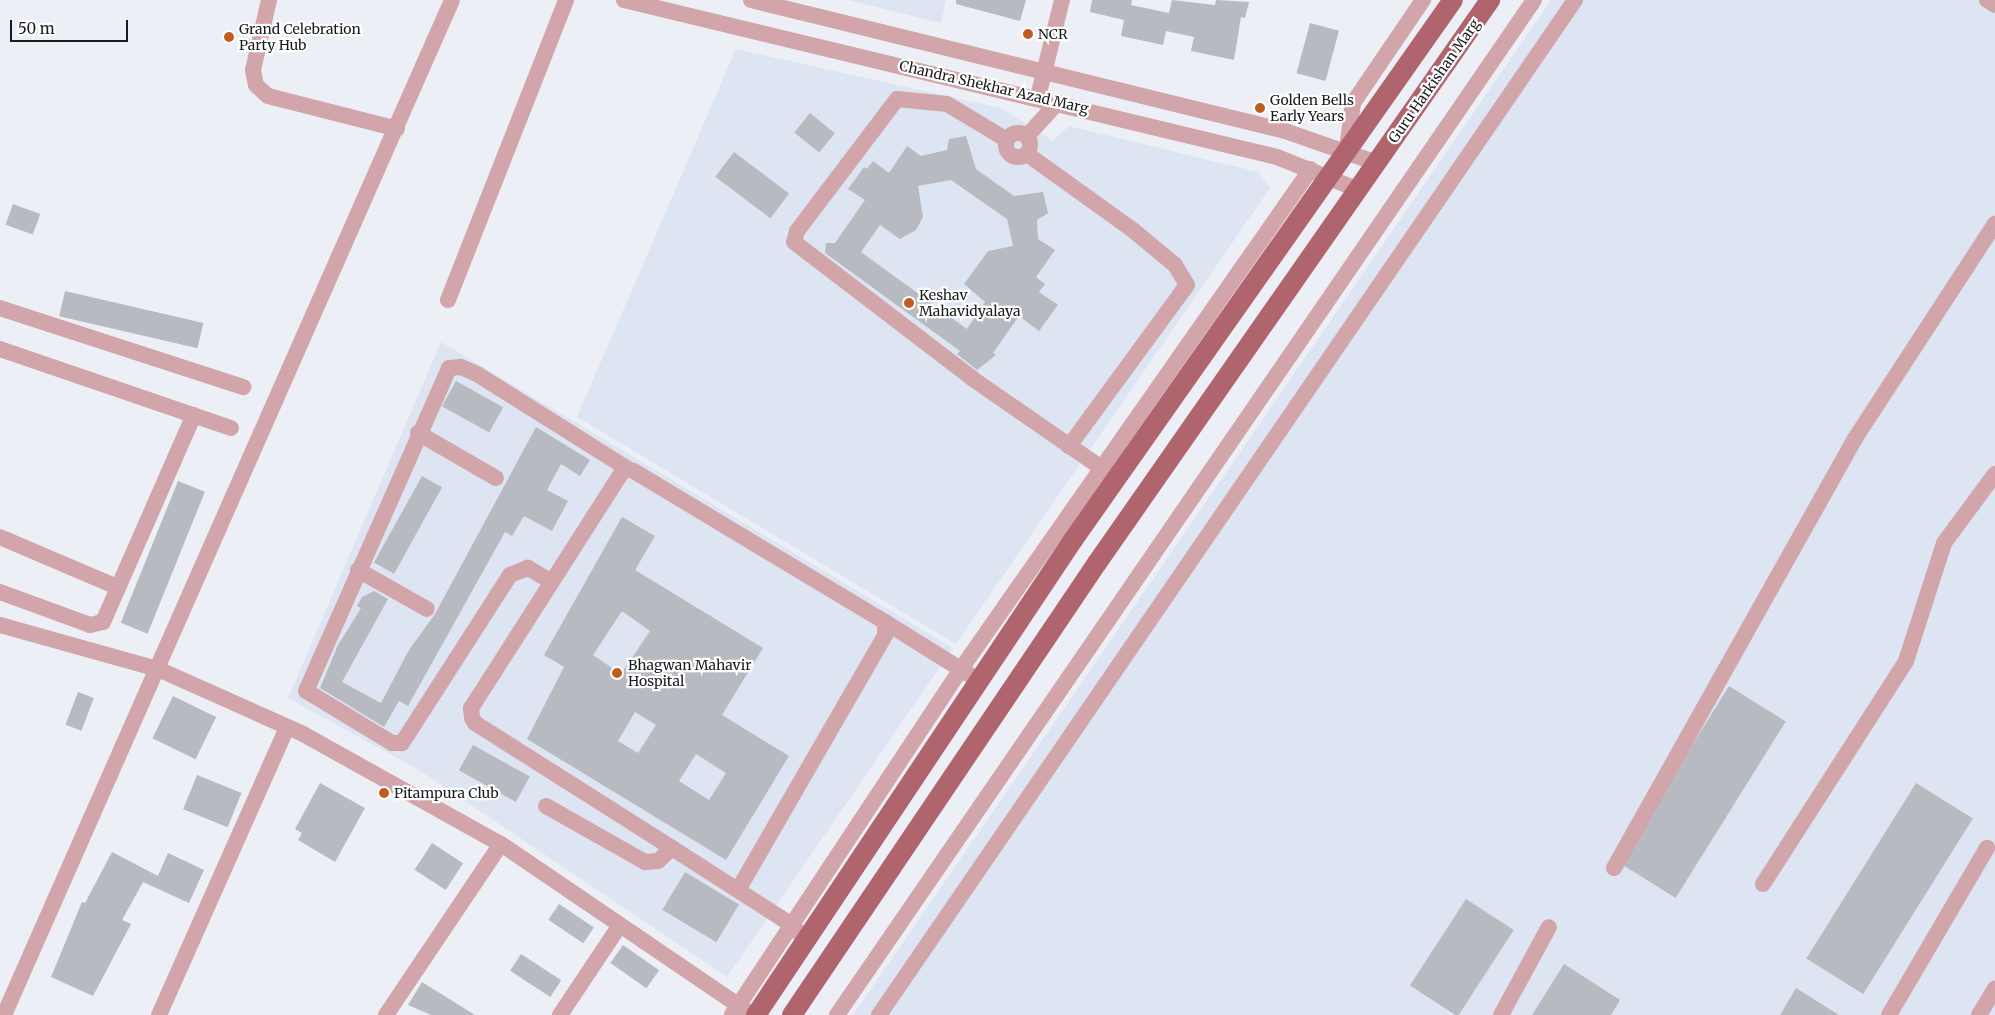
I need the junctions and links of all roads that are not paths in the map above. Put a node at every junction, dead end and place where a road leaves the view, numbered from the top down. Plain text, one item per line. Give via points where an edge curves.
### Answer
1 (269, 0) edge
2 (452, 0) edge
3 (566, 0) edge
4 (624, 0) edge
5 (751, 0) edge
6 (1062, 0) edge
7 (1423, 0) edge
8 (1453, 0) edge
9 (1490, 0) edge
10 (1534, 0) edge
11 (1575, 0) edge
12 (1987, 0) edge
13 (1995, 5) edge
14 (1044, 72) junction
15 (1038, 97) junction
16 (1058, 102) junction
17 (397, 129) junction
18 (1027, 136) junction
19 (1007, 140) junction
20 (1347, 149) junction
21 (1027, 154) junction
22 (1378, 162) junction
23 (1320, 173) junction
24 (1358, 190) junction
25 (1995, 224) edge
26 (448, 300) dead end
27 (0, 308) edge
28 (0, 349) edge
29 (243, 386) dead end
30 (194, 415) junction
31 (231, 428) dead end
32 (418, 433) junction
33 (1068, 446) junction
34 (628, 469) junction
35 (1109, 474) junction
36 (1995, 474) edge
37 (496, 478) dead end
38 (0, 537) edge
39 (358, 570) junction
40 (550, 581) junction
41 (117, 587) junction
42 (0, 592) edge
43 (427, 609) dead end
44 (885, 622) junction
45 (0, 625) edge
46 (98, 626) junction
47 (88, 649) junction
48 (158, 669) junction
49 (961, 669) junction
50 (979, 680) junction
51 (287, 727) junction
52 (546, 806) dead end
53 (501, 844) junction
54 (672, 848) junction
55 (1987, 848) dead end
56 (1614, 868) dead end
57 (1763, 884) dead end
58 (738, 890) junction
59 (620, 925) junction
60 (792, 925) junction
61 (1549, 927) dead end
62 (806, 940) junction
63 (833, 959) junction
64 (1995, 988) edge
65 (744, 1013) edge
66 (4, 1015) edge
67 (159, 1015) edge
68 (386, 1015) edge
69 (560, 1015) edge
70 (792, 1015) edge
71 (837, 1015) edge
72 (879, 1015) edge
73 (1501, 1015) edge
74 (1889, 1015) edge
75 (1979, 1015) edge

1 - 17 street via 253,70 256,85 268,96
2 - 17 street
3 - 26 street
4 - 15 street, Chandra Shekhar Azad Marg
5 - 14 street, Chandra Shekhar Azad Marg
6 - 14 street
7 - 20 street via 1353,103
8 - 20 main road
9 - 22 main road, Guru Harkishan Marg
10 - 71 street
11 - 72 street
12 - 13 street
14 - 15 street
14 - 20 street, Chandra Shekhar Azad Marg
15 - 16 street, Chandra Shekhar Azad Marg
16 - 18 street
16 - 23 street, Chandra Shekhar Azad Marg
17 - 48 street
18 - 19 street via 1016,133
18 - 21 street
19 - 21 street via 1011,155
19 - 33 street via 948,104 897,99 802,223 794,242 973,379
20 - 22 street, Chandra Shekhar Azad Marg
20 - 23 main road
21 - 33 street via 1175,265 1187,285
22 - 24 main road, Guru Harkishan Marg
23 - 24 street, Chandra Shekhar Azad Marg
23 - 35 main road
24 - 63 main road, Guru Harkishan Marg via 1097,563
25 - 56 street via 1854,440
27 - 29 street
28 - 30 street
30 - 31 street
30 - 41 street
32 - 34 street via 444,373 460,367
32 - 37 street
32 - 39 street
33 - 35 street
34 - 40 street via 621,471
34 - 44 street
35 - 49 street
35 - 50 main road
36 - 57 street via 1944,543 1906,661
38 - 41 street
39 - 40 street via 306,691 392,743 402,743 409,736 510,575 528,568
39 - 43 street
40 - 54 street via 471,708 472,718
41 - 46 street via 106,619
42 - 46 street
44 - 49 street
44 - 58 street via 885,635
45 - 47 street
46 - 47 street
47 - 48 street
48 - 51 street
48 - 66 street
49 - 50 street
49 - 60 street
50 - 62 main road
51 - 53 street
51 - 67 street
52 - 54 street via 645,862 658,861
53 - 59 street
53 - 68 street
54 - 58 street
55 - 74 street
58 - 60 street
59 - 65 street
59 - 69 street
60 - 62 street
60 - 65 street
61 - 73 street
62 - 63 main road
62 - 65 main road
63 - 70 main road, Guru Harkishan Marg
64 - 75 street

